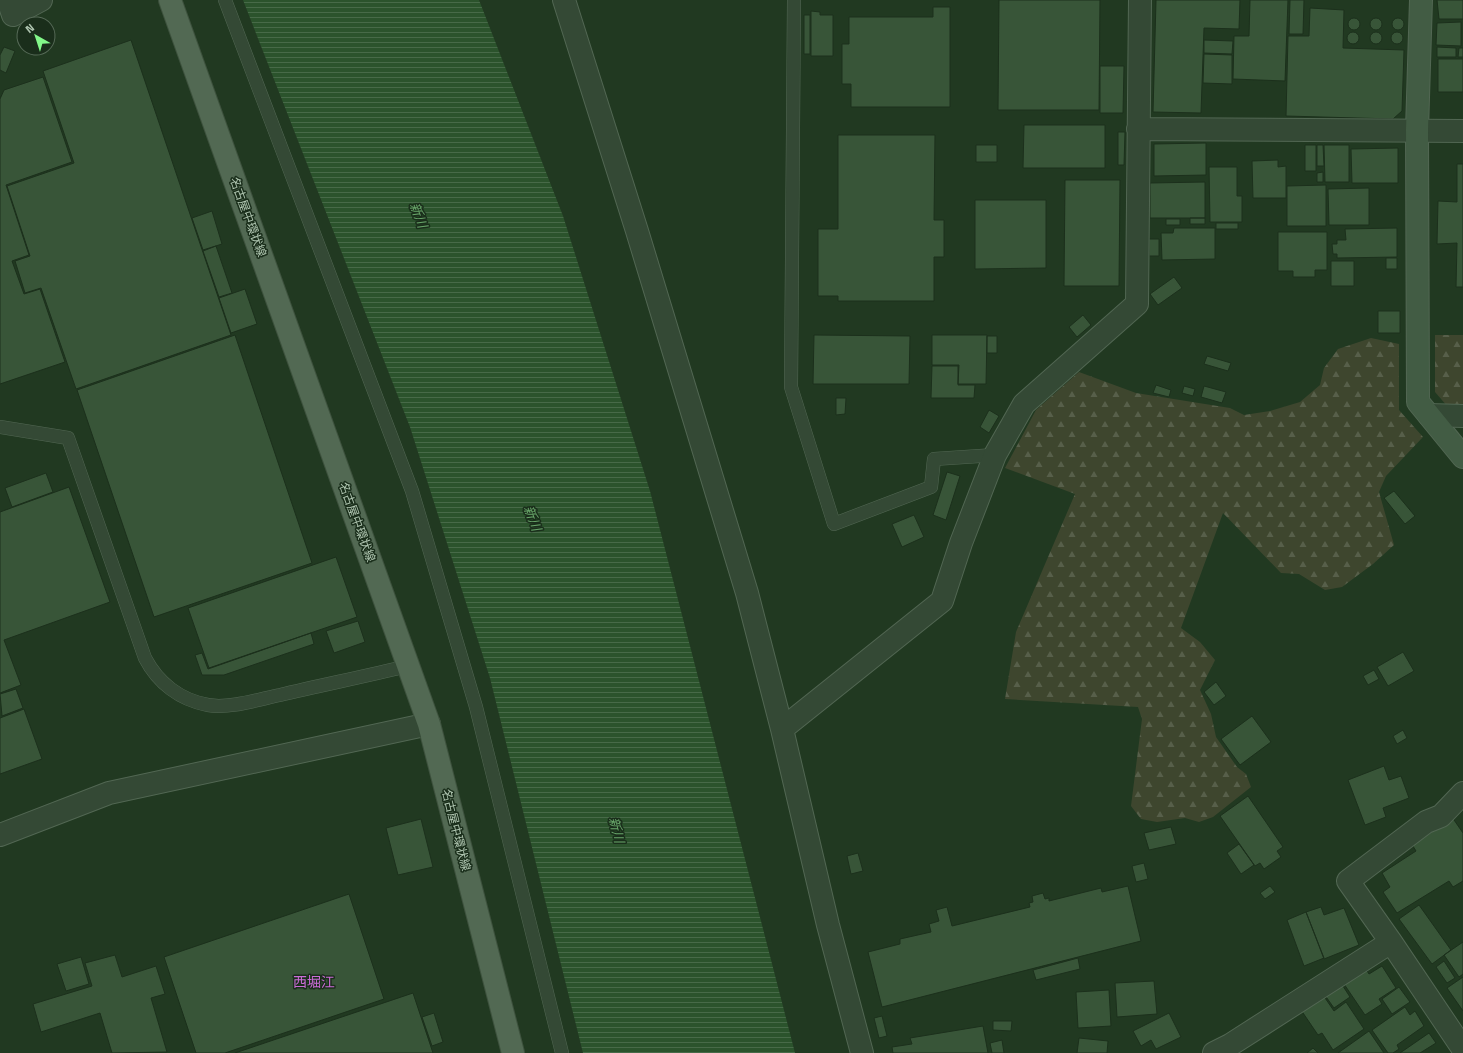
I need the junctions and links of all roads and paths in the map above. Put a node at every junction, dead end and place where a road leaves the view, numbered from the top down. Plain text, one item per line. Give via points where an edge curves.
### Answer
1 (8, 0) edge
2 (41, 0) edge
3 (170, 0) edge
4 (225, 0) edge
5 (564, 0) edge
6 (794, 0) edge
7 (1140, 0) edge
8 (1421, 0) edge
9 (1138, 129) junction
10 (1417, 130) junction
11 (1463, 131) edge
12 (1429, 415) junction
13 (1463, 416) edge
14 (0, 427) edge
15 (995, 455) junction
16 (1463, 457) edge
17 (408, 666) junction
18 (429, 724) junction
19 (782, 729) junction
20 (1463, 792) edge
21 (0, 835) edge
22 (1391, 942) junction
23 (1463, 1049) edge
24 (513, 1053) edge
25 (562, 1053) edge
26 (862, 1053) edge
27 (1214, 1053) edge

1 - 2 street via 13,15
3 - 17 main road, 名古屋中環状線
4 - 25 lane via 412,491 476,707
5 - 19 street via 747,593
6 - 15 lane via 791,387 834,524 932,487 934,458
7 - 9 street
8 - 10 street
9 - 10 street
9 - 15 street via 1137,304 1024,404
10 - 11 street
10 - 12 street via 1418,402
12 - 13 street
12 - 16 street
14 - 17 lane via 68,438 145,658 152,671 171,691 188,700 210,706 239,704
15 - 19 street via 961,543 942,602
17 - 18 main road, 名古屋中環状線
18 - 21 street via 109,793
18 - 24 main road, 名古屋中環状線
19 - 26 street via 828,925
20 - 22 street via 1441,816 1426,822 1348,881
22 - 23 street
22 - 27 street

